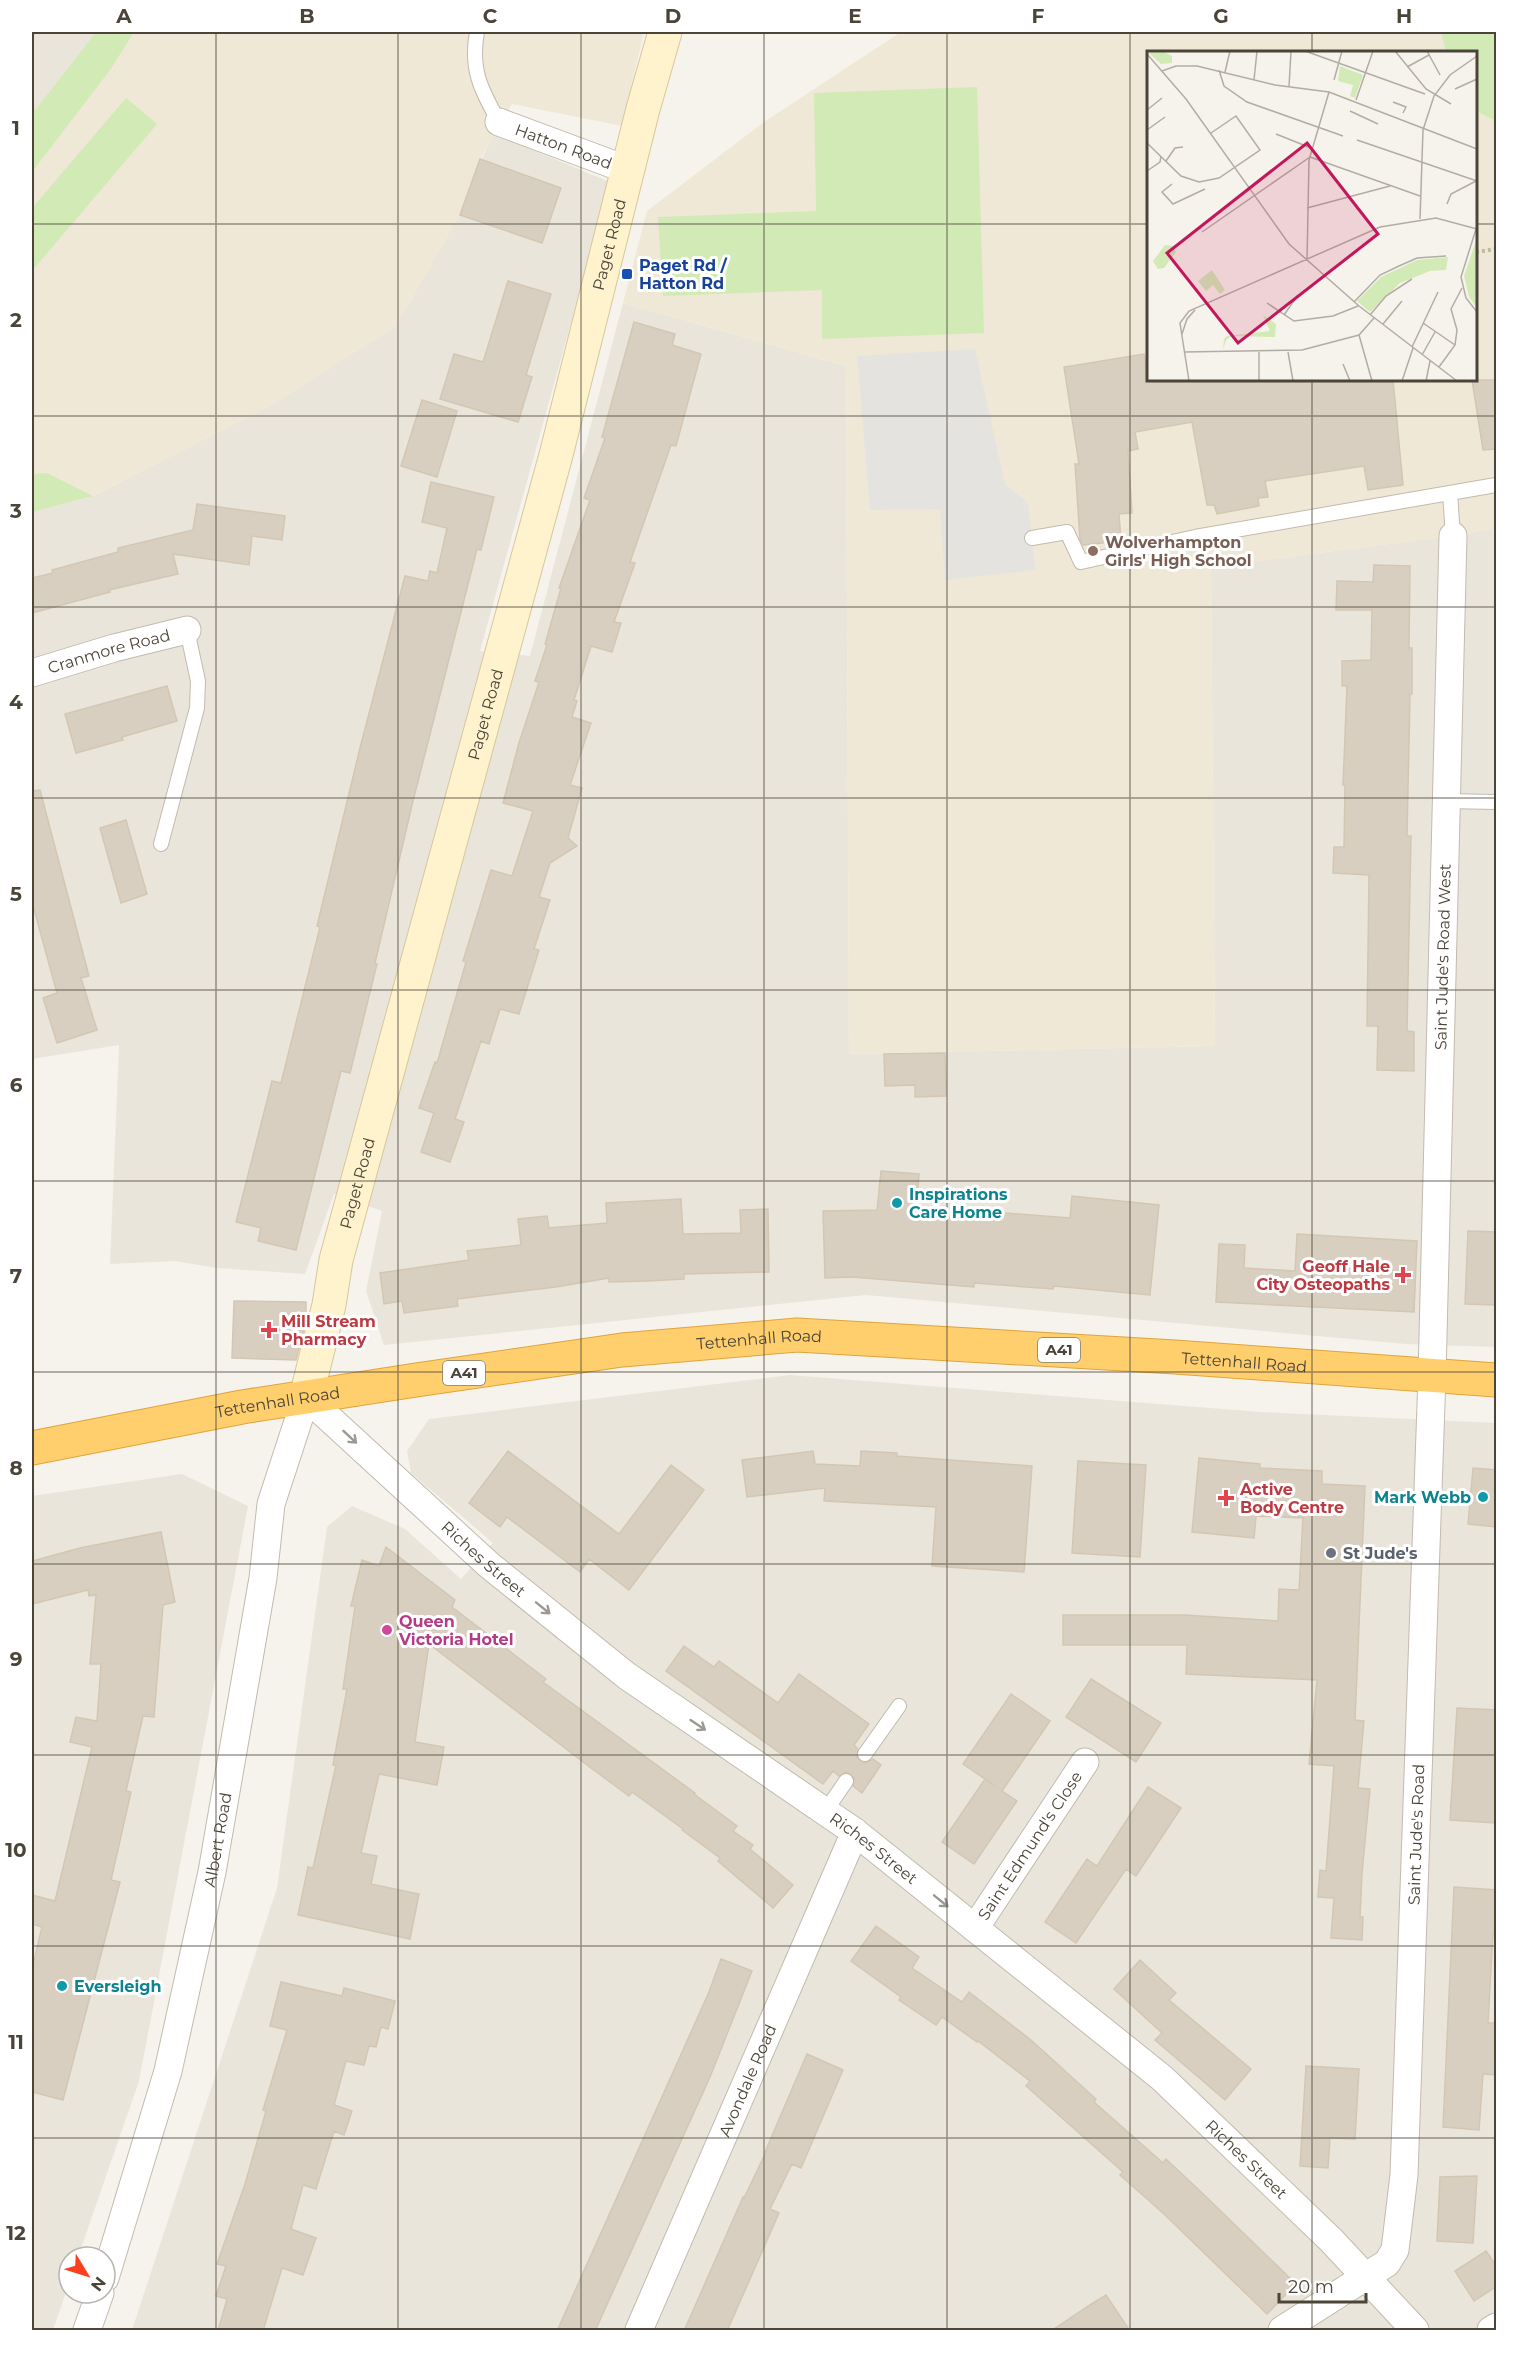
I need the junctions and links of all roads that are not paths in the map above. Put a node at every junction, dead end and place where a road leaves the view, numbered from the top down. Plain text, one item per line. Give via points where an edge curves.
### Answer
1 (477, 32) edge
2 (665, 32) edge
3 (499, 122) joint
4 (628, 170) junction
5 (1497, 485) edge
6 (1450, 493) junction
7 (1453, 536) joint
8 (1032, 538) dead end
9 (187, 630) joint
10 (32, 673) edge
11 (1446, 801) junction
12 (1497, 802) edge
13 (160, 844) dead end
14 (1432, 1376) junction
15 (1497, 1380) edge
16 (306, 1397) junction
17 (32, 1448) edge
18 (900, 1706) dead end
19 (865, 1754) dead end
20 (1085, 1762) dead end
21 (846, 1781) dead end
22 (825, 1812) junction
23 (855, 1832) junction
24 (975, 1928) junction
25 (115, 2245) edge
26 (1367, 2278) junction
27 (96, 2305) edge
28 (1497, 2327) edge
29 (87, 2331) edge
30 (639, 2331) edge
31 (1282, 2331) edge
32 (1414, 2331) edge
33 (1491, 2331) edge

1 - 3 lane via 476,76
2 - 4 street, Paget Road
3 - 4 street, Hatton Road
4 - 16 street, Paget Road via 556,455 336,1260
5 - 6 lane
6 - 7 lane
6 - 8 lane via 1195,537 1081,562 1067,532
7 - 11 street, Saint Jude's Road West
9 - 10 street, Cranmore Road
9 - 13 lane via 198,681 197,708
11 - 12 lane
11 - 14 street, Saint Jude's Road West
14 - 15 highway, Tettenhall Road / A41
14 - 16 highway, Tettenhall Road / A41 via 797,1335 622,1350
14 - 26 street, Saint Jude's Road via 1404,2175 1395,2250 1387,2263
16 - 17 highway, Tettenhall Road / A41
16 -> 22 street, Riches Street via 489,1565 627,1676
16 - 25 street, Albert Road via 271,1504 263,1578 212,1872 168,2071
18 - 19 lane
20 - 24 street, Saint Edmund's Close
21 - 22 lane
22 - 23 street, Riches Street
23 -> 24 street, Riches Street
23 - 30 street, Avondale Road
24 - 26 street, Riches Street via 1161,2078
26 - 31 street, Saint Jude's Road
26 - 32 street, Riches Street
27 - 29 street
28 - 33 street

